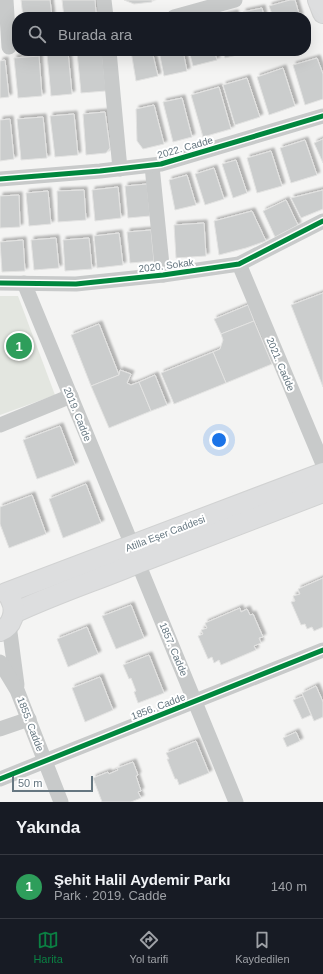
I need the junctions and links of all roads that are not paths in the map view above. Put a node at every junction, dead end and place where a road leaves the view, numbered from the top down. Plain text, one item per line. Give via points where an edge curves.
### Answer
1 (6, 0) edge
2 (104, 0) edge
3 (235, 0) edge
4 (318, 0) edge
5 (204, 4) edge
6 (105, 12) edge
7 (186, 12) edge
8 (323, 13) edge
9 (9, 47) edge
10 (109, 56) edge
11 (323, 116) edge
12 (152, 166) junction
13 (120, 169) junction
14 (0, 179) edge
15 (323, 221) edge
16 (239, 264) junction
17 (163, 276) junction
18 (0, 283) edge
19 (24, 283) junction
20 (71, 396) junction
21 (0, 425) edge
22 (323, 464) edge
23 (323, 473) edge
24 (323, 492) edge
25 (135, 554) junction
26 (3, 591) edge
27 (7, 623) edge
28 (323, 650) edge
29 (0, 662) edge
30 (17, 690) junction
31 (196, 701) junction
32 (28, 718) junction
33 (0, 729) edge
34 (45, 760) junction
35 (0, 779) edge
36 (61, 802) edge
37 (236, 802) edge

1 - 9 street
2 - 6 street
3 - 5 street
4 - 8 main road
5 - 7 street
10 - 13 street
11 - 12 street, 2022. Cadde
12 - 13 street, 2022. Cadde
12 - 17 street
13 - 14 street, 2022. Cadde
15 - 16 street, 2020. Sokak
16 - 17 street, 2020. Sokak
16 - 22 street, 2021. Cadde
17 - 19 street, 2020. Sokak via 76,284
18 - 19 street, 2020. Sokak
19 - 20 street, 2019. Cadde
20 - 21 street
20 - 25 street, 2019. Cadde
23 - 25 main road, Atilla Eşer Caddesi
24 - 25 main road, Atilla Eşer Caddesi
25 - 26 main road, Atilla Eşer Caddesi
25 - 27 main road, Atilla Eşer Caddesi via 110,575 48,597
25 - 31 street, 1857. Cadde
26 - 27 main road via 13,604
27 - 30 street, 1855. Cadde
28 - 31 street, 1856. Cadde
29 - 30 street, 1855. Cadde
30 - 32 street, 1855. Cadde
31 - 34 street, 1856. Cadde
31 - 37 street, 1857. Cadde
32 - 33 street
32 - 34 street, 1855. Cadde
34 - 35 street, 1856. Cadde
34 - 36 street, 1855. Cadde

